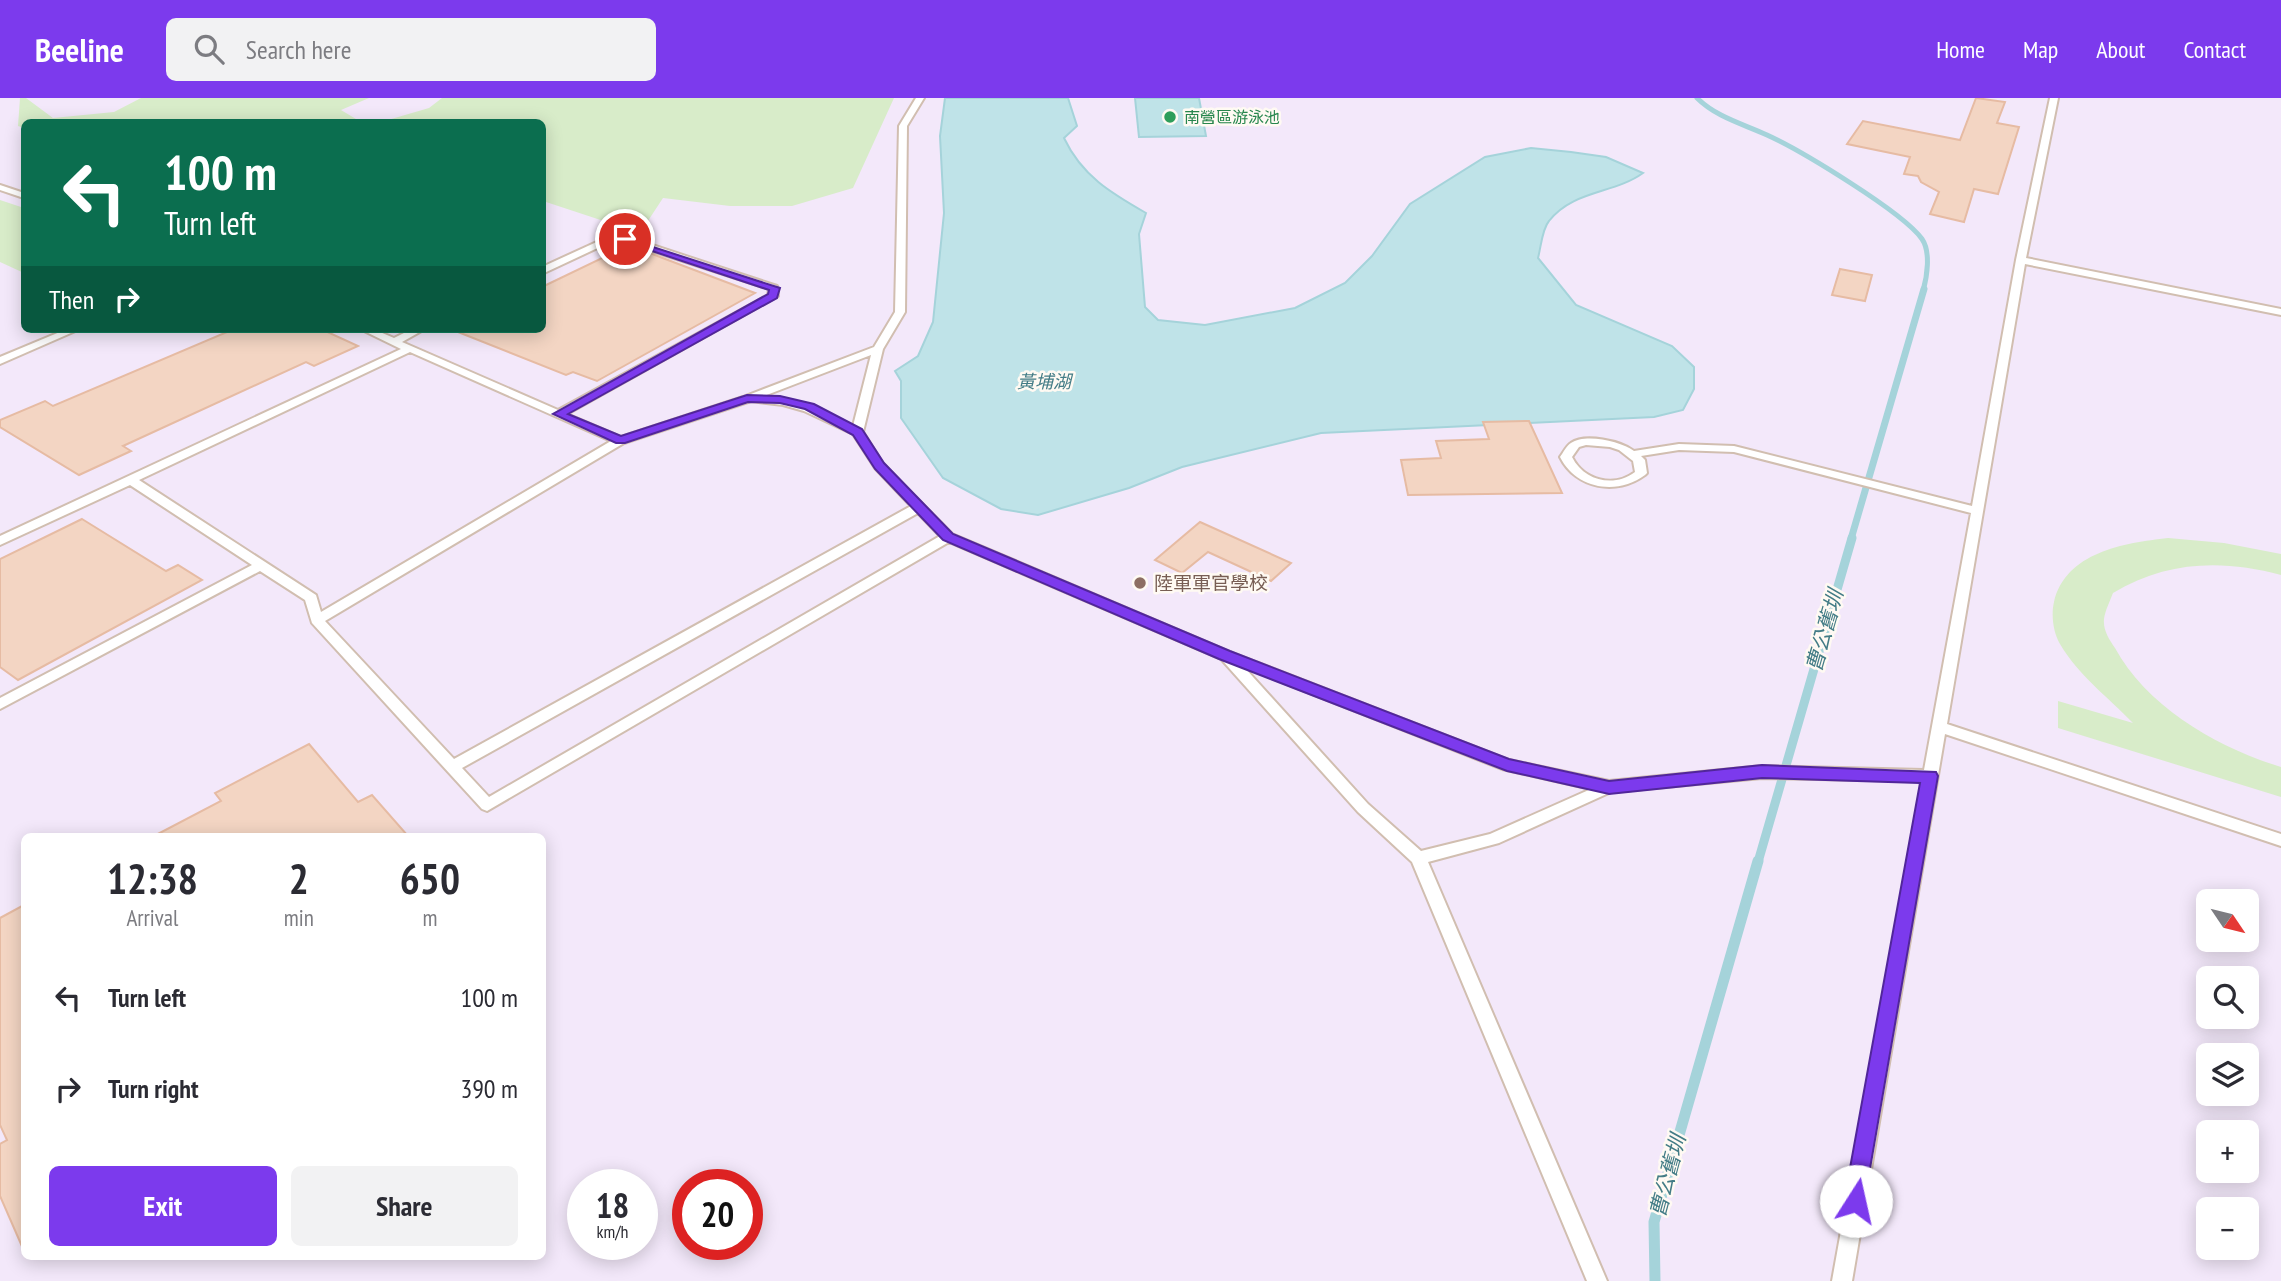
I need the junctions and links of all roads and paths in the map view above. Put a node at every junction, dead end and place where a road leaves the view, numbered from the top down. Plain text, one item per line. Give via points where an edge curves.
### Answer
1 (919, 98) edge
2 (2054, 98) edge
3 (0, 187) edge
4 (21, 195) edge
5 (2021, 260) junction
6 (546, 269) edge
7 (2281, 313) edge
8 (66, 333) edge
9 (374, 333) edge
10 (412, 333) edge
11 (393, 342) junction
12 (409, 349) junction
13 (878, 349) junction
14 (0, 361) edge
15 (747, 399) junction
16 (559, 414) junction
17 (857, 432) junction
18 (620, 441) junction
19 (1633, 454) junction
20 (131, 480) junction
21 (919, 507) junction
22 (1977, 511) junction
23 (948, 537) junction
24 (0, 541) edge
25 (261, 565) junction
26 (317, 621) junction
27 (1225, 655) junction
28 (0, 704) edge
29 (1938, 727) junction
30 (452, 767) junction
31 (1930, 776) junction
32 (1609, 787) junction
33 (2281, 840) edge
34 (1419, 858) junction
35 (1597, 1281) edge
36 (1842, 1281) edge

1 - 13 lane via 903,126 900,312
2 - 5 lane
3 - 4 lane
5 - 7 lane
5 - 22 lane
6 - 16 lane via 604,242 625,239 774,288 773,296
8 - 14 lane
9 - 11 lane
10 - 11 lane
11 - 12 lane
12 - 16 lane
12 - 20 lane
13 - 15 lane
13 - 17 lane
15 - 17 lane via 809,406
15 - 18 lane
16 - 18 lane
17 - 21 lane via 879,466
18 - 26 lane
19 - 19 lane via 1611,444 1585,442 1575,445 1566,457 1582,477 1617,484 1641,473
19 - 22 lane via 1679,447 1734,449
20 - 24 lane
20 - 25 lane
21 - 23 lane
21 - 30 lane
22 - 29 lane
23 - 27 lane
23 - 30 lane via 487,805
25 - 26 lane via 311,598
25 - 28 lane
26 - 30 lane
27 - 32 lane via 1507,765
27 - 34 lane via 1363,808
29 - 31 lane
29 - 33 lane
31 - 32 lane via 1762,772
31 - 36 lane
32 - 34 lane via 1493,839
34 - 35 lane

